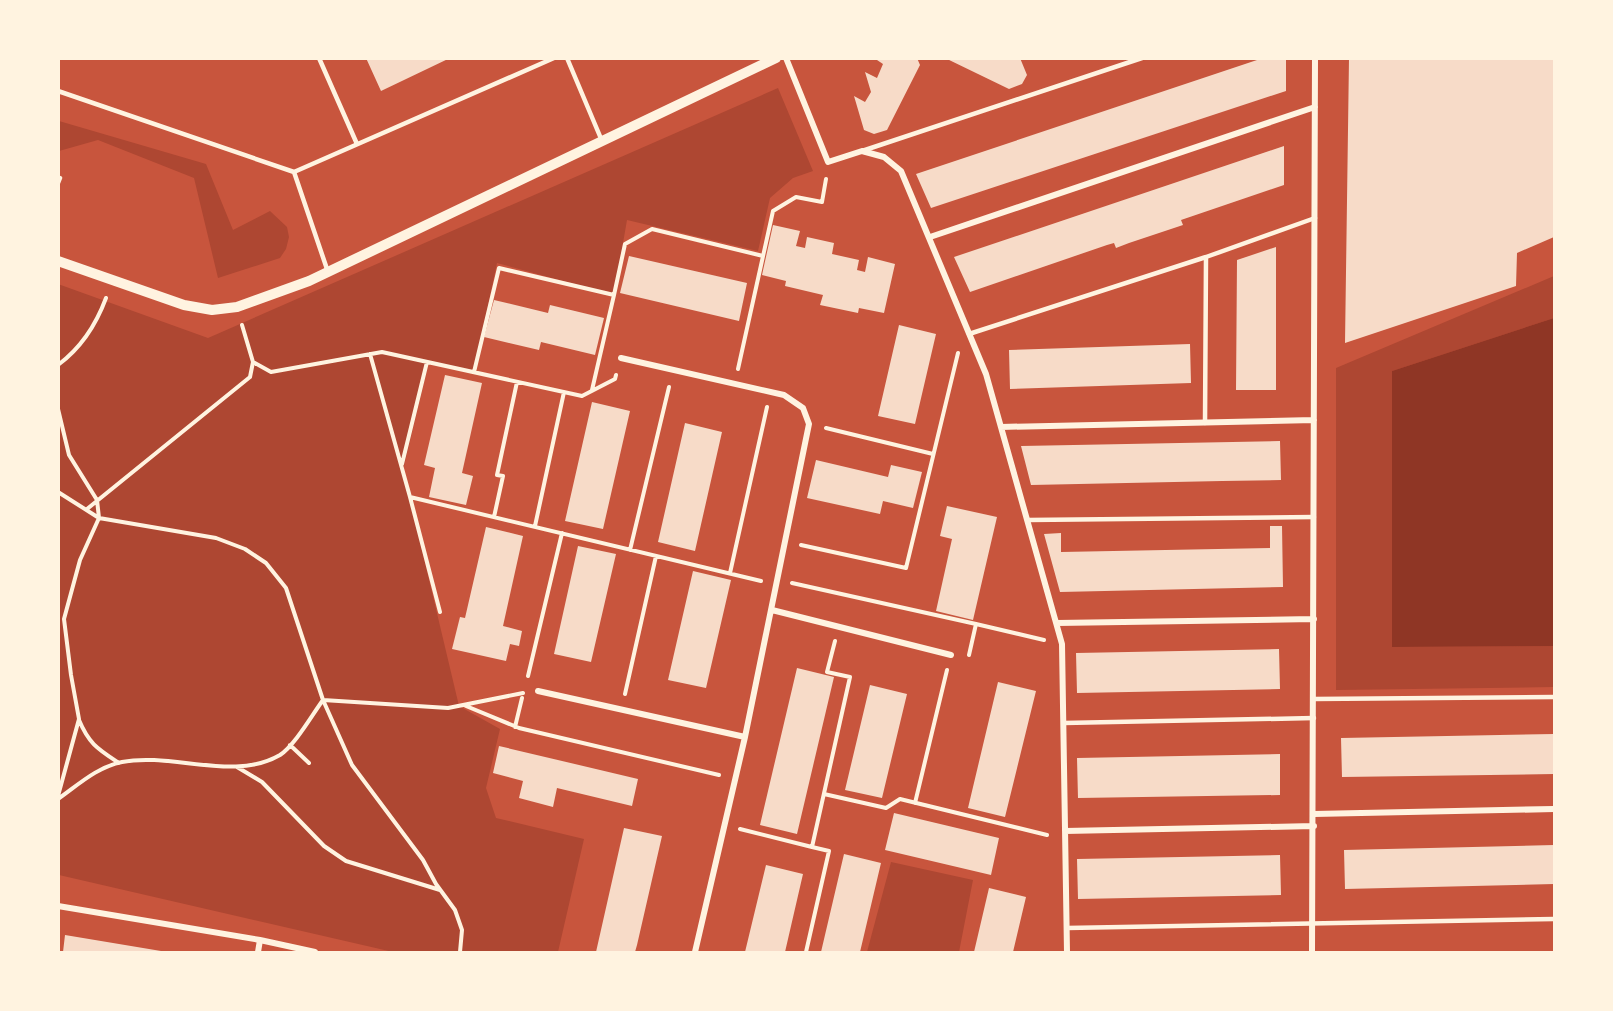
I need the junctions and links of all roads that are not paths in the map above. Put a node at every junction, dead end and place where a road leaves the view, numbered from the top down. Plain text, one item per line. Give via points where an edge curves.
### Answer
1 (319, 58) edge
2 (554, 58) edge
3 (567, 58) edge
4 (776, 58) edge
5 (786, 58) edge
6 (1142, 58) edge
7 (1315, 58) edge
8 (58, 91) edge
9 (1315, 108) junction
10 (602, 141) junction
11 (357, 144) junction
12 (862, 151) junction
13 (294, 172) junction
14 (1315, 218) junction
15 (930, 237) junction
16 (1206, 257) junction
17 (58, 261) edge
18 (328, 272) junction
19 (970, 337) junction
20 (621, 358) road end
21 (1314, 420) junction
22 (1205, 423) junction
23 (1001, 427) junction
24 (1314, 517) junction
25 (1028, 520) junction
26 (771, 610) junction
27 (1314, 619) junction
28 (1057, 623) junction
29 (951, 655) road end
30 (538, 691) road end
31 (1554, 697) edge
32 (1314, 699) junction
33 (1314, 718) junction
34 (1064, 723) junction
35 (745, 737) junction
36 (1554, 809) edge
37 (1314, 814) junction
38 (1314, 826) junction
39 (1065, 831) junction
40 (58, 906) edge
41 (1554, 920) edge
42 (1312, 924) junction
43 (1066, 928) junction
44 (260, 940) junction
45 (258, 952) edge
46 (315, 952) edge
47 (695, 952) edge
48 (1067, 952) edge
49 (1312, 952) edge

1 - 11 lane
2 - 11 lane
3 - 10 lane
4 - 10 street
5 - 12 street via 828,162
6 - 12 lane
7 - 9 street
8 - 13 lane
9 - 14 street
9 - 15 street
10 - 18 street
11 - 13 lane
12 - 15 street via 884,157 901,171
13 - 18 lane
14 - 16 lane
14 - 21 street
15 - 19 street
16 - 19 lane
16 - 22 lane
17 - 18 street via 184,305 212,309 237,307
19 - 23 street via 986,374
20 - 26 street via 784,395 803,408 809,424
21 - 22 street
21 - 24 street
22 - 23 street
23 - 25 street
24 - 25 lane
24 - 27 street
25 - 28 street
26 - 29 street
26 - 35 street
27 - 28 street
27 - 32 street
28 - 34 street via 1062,644
30 - 35 street
31 - 32 lane
32 - 33 street
33 - 34 lane
33 - 37 street
34 - 39 street
35 - 47 street
36 - 37 street
37 - 38 street
38 - 39 street
38 - 42 street
39 - 43 street
40 - 44 street
41 - 42 lane
42 - 43 lane
42 - 49 street
43 - 48 street
44 - 45 street
44 - 46 street

